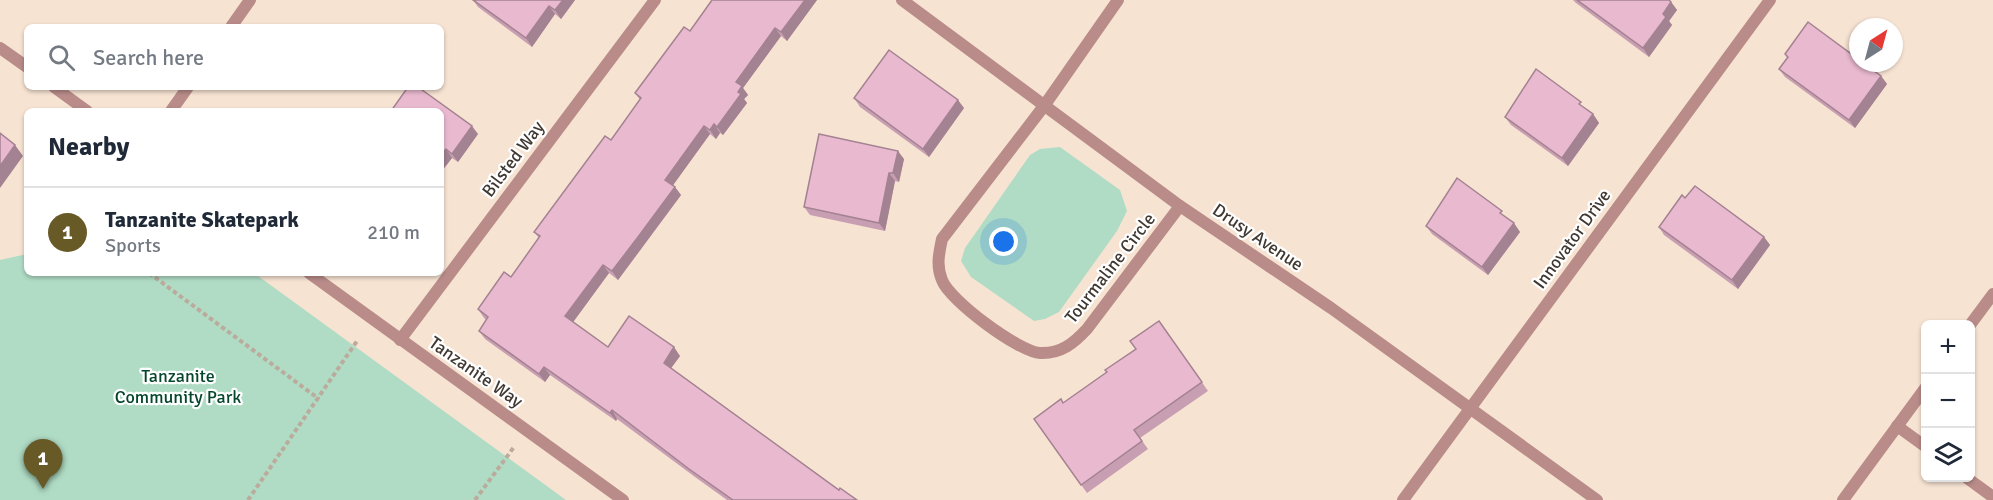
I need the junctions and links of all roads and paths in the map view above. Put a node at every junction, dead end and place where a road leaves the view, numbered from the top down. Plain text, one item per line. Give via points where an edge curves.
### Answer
1 (250, 0) edge
2 (655, 0) edge
3 (902, 0) edge
4 (1118, 0) edge
5 (1770, 0) edge
6 (233, 24) edge
7 (0, 48) edge
8 (24, 65) edge
9 (58, 90) edge
10 (186, 90) edge
11 (1044, 106) junction
12 (83, 108) edge
13 (173, 108) edge
14 (1180, 206) junction
15 (153, 276) edge
16 (313, 276) edge
17 (1993, 294) edge
18 (1975, 320) edge
19 (400, 340) junction
20 (357, 341) dead end
21 (1921, 394) edge
22 (319, 399) junction
23 (1471, 407) junction
24 (1897, 426) junction
25 (527, 430) junction
26 (1921, 443) edge
27 (1974, 482) edge
28 (1993, 497) edge
29 (248, 500) edge
30 (476, 500) edge
31 (623, 500) edge
32 (1403, 500) edge
33 (1598, 500) edge
34 (1843, 500) edge

1 - 6 street
2 - 19 street, Bilsted Way
3 - 11 street, Drusy Avenue
4 - 11 street, Tourmaline Circle
5 - 23 street, Innovator Drive
7 - 8 street
9 - 12 street
10 - 13 street
11 - 14 street, Drusy Avenue
11 - 14 street, Tourmaline Circle via 942,239 937,260 942,281 954,298 1025,350 1053,352 1072,344 1087,329
14 - 23 street, Drusy Avenue
15 - 22 path
16 - 19 street, Tanzanite Way
17 - 18 street
19 - 25 street, Tanzanite Way
20 - 22 path
21 - 24 street
22 - 29 path
23 - 32 street, Innovator Drive
23 - 33 street, Drusy Avenue
24 - 26 street
24 - 34 street
25 - 30 path
25 - 31 street, Tanzanite Way
27 - 28 street

